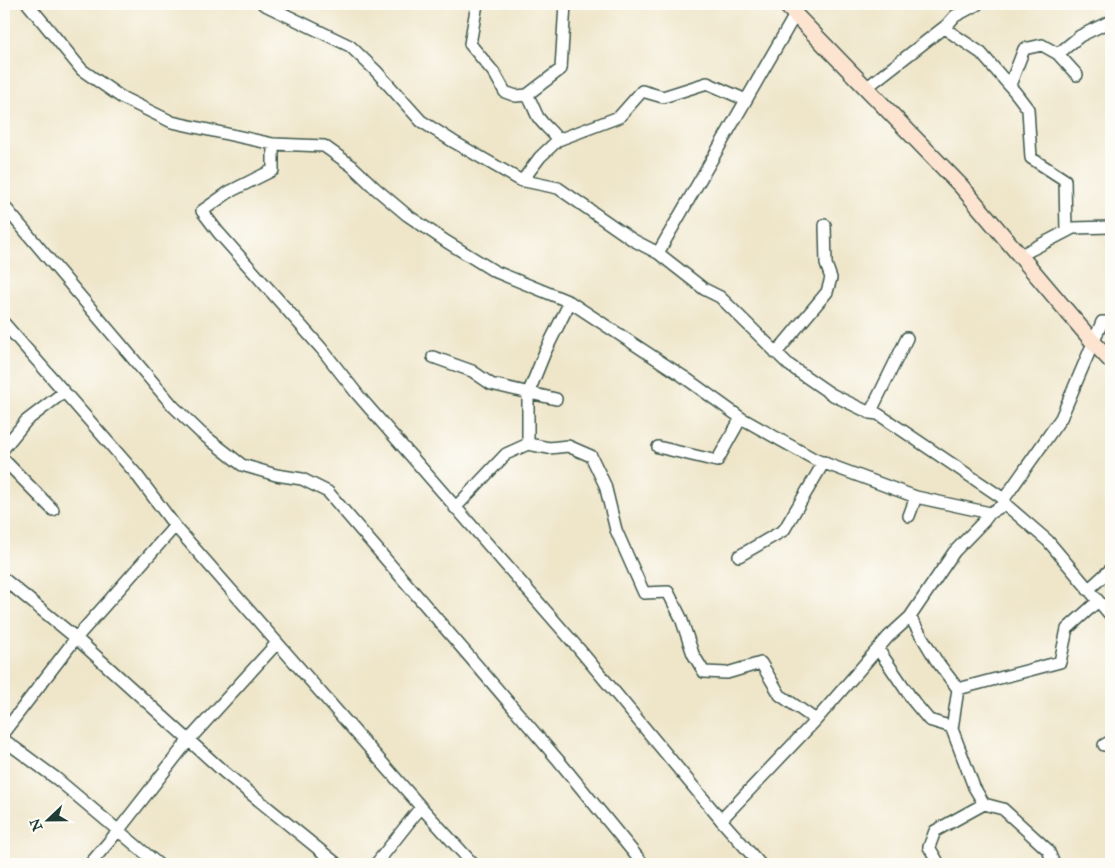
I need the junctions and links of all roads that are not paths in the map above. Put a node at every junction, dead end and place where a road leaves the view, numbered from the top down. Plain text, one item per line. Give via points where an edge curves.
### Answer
1 (28, 4) edge
2 (263, 4) edge
3 (477, 4) edge
4 (565, 4) edge
5 (978, 4) edge
6 (790, 9) edge
7 (1111, 21) edge
8 (944, 28) junction
9 (1058, 54) junction
10 (1077, 75) dead end
11 (1010, 85) junction
12 (866, 88) junction
13 (527, 94) junction
14 (746, 100) junction
15 (558, 140) junction
16 (272, 144) junction
17 (522, 181) junction
18 (4, 206) edge
19 (825, 225) dead end
20 (1111, 227) edge
21 (1066, 232) junction
22 (658, 252) junction
23 (1021, 255) junction
24 (570, 302) junction
25 (1111, 322) edge
26 (4, 323) edge
27 (907, 338) dead end
28 (1093, 342) junction
29 (776, 353) junction
30 (433, 357) dead end
31 (1111, 361) edge
32 (64, 392) junction
33 (528, 394) junction
34 (556, 399) dead end
35 (870, 414) junction
36 (740, 418) junction
37 (528, 444) junction
38 (658, 447) dead end
39 (4, 448) edge
40 (4, 460) edge
41 (824, 462) junction
42 (916, 497) junction
43 (1004, 502) junction
44 (456, 508) junction
45 (54, 510) dead end
46 (990, 513) junction
47 (908, 516) dead end
48 (175, 526) junction
49 (739, 556) dead end
50 (1111, 569) edge
51 (4, 579) edge
52 (1088, 590) junction
53 (1098, 601) junction
54 (1111, 616) edge
55 (910, 617) junction
56 (76, 638) junction
57 (277, 643) junction
58 (878, 649) junction
59 (958, 689) junction
60 (816, 720) junction
61 (952, 726) junction
62 (4, 732) edge
63 (4, 740) edge
64 (188, 741) junction
65 (984, 804) junction
66 (421, 807) junction
67 (720, 820) junction
68 (118, 831) junction
69 (90, 864) edge
70 (158, 864) edge
71 (336, 864) edge
72 (376, 864) edge
73 (473, 864) edge
74 (643, 864) edge
75 (760, 864) edge
76 (939, 864) edge
77 (1054, 864) edge

1 - 16 street via 82,70 121,97 172,122
2 - 17 street via 350,46 421,121
3 - 13 street via 470,44 495,74 505,92 516,96
4 - 13 street via 560,69
5 - 8 street via 955,16
6 - 12 street
6 - 14 street
7 - 9 street via 1080,36
8 - 11 street via 981,53
8 - 12 street
9 - 10 street
9 - 11 street via 1042,45 1024,48
11 - 21 street via 1028,110 1031,158 1065,180
12 - 23 street via 961,186
13 - 15 street via 537,116
14 - 15 street via 706,83 663,96 642,91 619,117
14 - 22 street
15 - 17 street
16 - 24 street via 324,146 352,166 406,215 447,242 494,271
16 - 44 street via 273,170 229,192 202,212
17 - 22 street via 558,188 633,240
18 - 74 street via 201,434 242,465 302,479 328,492 560,761
19 - 29 street via 826,264 831,278 827,292
20 - 21 street via 1073,228
21 - 23 street
22 - 29 street via 720,297
23 - 28 street
24 - 33 street
24 - 36 street
25 - 28 street via 1102,322
26 - 32 street
27 - 35 street
28 - 31 street
28 - 43 street via 1061,418
29 - 35 street via 830,394
30 - 33 street via 472,371 491,384
32 - 39 street via 26,421
32 - 48 street via 136,474
33 - 34 street
33 - 37 street
35 - 43 street via 878,414
36 - 38 street via 716,461
36 - 41 street
37 - 44 street via 506,454
37 - 60 street via 549,448 568,446 591,456 605,485 616,530 644,593 668,592 682,618 693,654 704,672 727,673 761,663 780,696
40 - 45 street
41 - 42 street
41 - 49 street via 784,530
42 - 46 street
42 - 47 street
43 - 46 street
43 - 52 street via 1048,541
44 - 67 street via 579,649
46 - 55 street via 954,552
48 - 56 street
48 - 57 street
50 - 52 street
51 - 56 street
52 - 53 street
53 - 54 street
53 - 59 street via 1067,629 1060,662
55 - 58 street
55 - 59 street
56 - 62 street
56 - 64 street
57 - 64 street
57 - 66 street
58 - 60 street
58 - 61 street via 930,720
59 - 61 street
60 - 67 street
61 - 65 street via 974,787
63 - 68 street via 57,779
64 - 68 street
64 - 71 street
65 - 76 street via 935,831 929,847
65 - 77 street via 1003,809 1048,850
66 - 72 street
66 - 73 street
67 - 75 street
68 - 69 street
68 - 70 street

